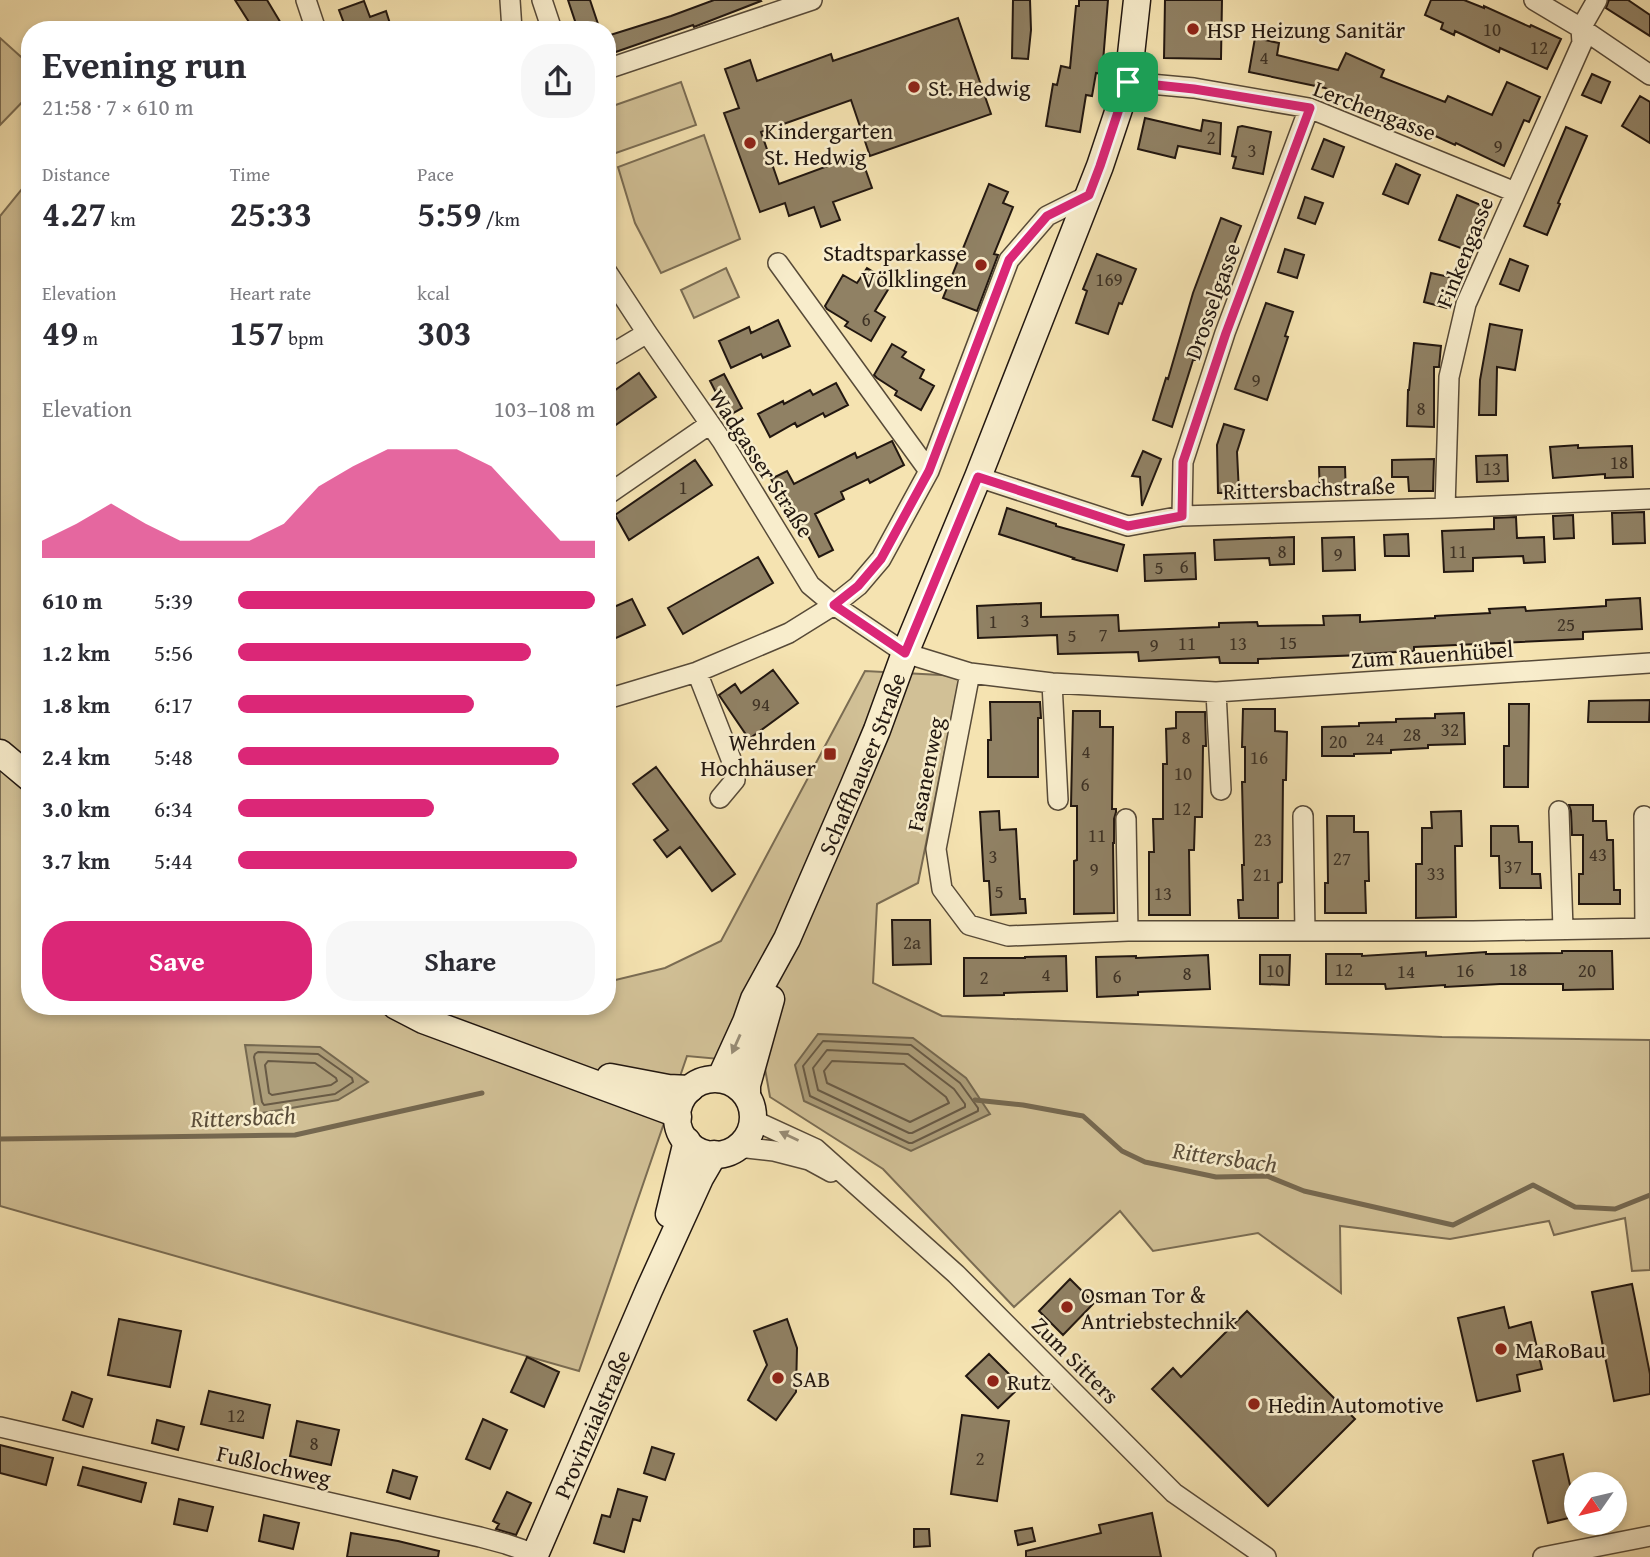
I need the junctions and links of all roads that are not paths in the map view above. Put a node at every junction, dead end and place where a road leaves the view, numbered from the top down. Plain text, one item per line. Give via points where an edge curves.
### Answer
1 (306, 0) edge
2 (510, 0) edge
3 (542, 0) edge
4 (812, 0) edge
5 (1137, 0) edge
6 (1534, 0) edge
7 (1597, 0) edge
8 (313, 21) edge
9 (511, 21) edge
10 (549, 21) edge
11 (1581, 28) junction
12 (616, 66) edge
13 (1650, 75) edge
14 (1128, 82) junction
15 (1310, 108) junction
16 (1515, 192) junction
17 (1089, 195) junction
18 (778, 263) dead end
19 (616, 286) edge
20 (647, 332) junction
21 (616, 351) edge
22 (710, 424) junction
23 (929, 471) junction
24 (978, 477) junction
25 (616, 489) edge
26 (1650, 499) edge
27 (1445, 508) junction
28 (1182, 516) junction
29 (834, 605) junction
30 (905, 653) junction
31 (1650, 663) edge
32 (697, 672) junction
33 (970, 673) junction
34 (1052, 683) junction
35 (1216, 692) junction
36 (616, 696) edge
37 (0, 753) edge
38 (21, 770) edge
39 (1221, 790) dead end
40 (720, 798) dead end
41 (1058, 800) dead end
42 (1559, 811) dead end
43 (1303, 816) dead end
44 (1644, 816) dead end
45 (1126, 819) dead end
46 (1647, 928) edge
47 (1563, 929) junction
48 (1128, 931) junction
49 (1305, 931) junction
50 (787, 939) junction
51 (413, 1015) edge
52 (539, 1064) junction
53 (720, 1079) junction
54 (690, 1089) junction
55 (750, 1108) junction
56 (682, 1129) junction
57 (726, 1151) junction
58 (859, 1188) junction
59 (649, 1290) junction
60 (0, 1427) edge
61 (1650, 1536) edge
62 (1254, 1554) edge
63 (534, 1556) edge
64 (1543, 1557) edge

1 - 8 street
2 - 9 street
3 - 10 street
4 - 12 street
5 - 14 street, Schaffhauser Straße
6 - 11 street
7 - 11 street, Finkengasse
11 - 13 street
11 - 16 street, Finkengasse via 1582,43
14 - 15 street, Lerchengasse
14 - 17 street, Schaffhauser Straße
15 - 16 street, Lerchengasse
15 - 28 street, Drosselgasse via 1183,462
16 - 27 street, Finkengasse via 1466,304 1452,365
17 - 23 street via 1047,216 1009,260
17 - 24 street, Schaffhauser Straße
18 - 23 street
19 - 20 street, Wadgasser Straße
20 - 21 street
20 - 22 street, Wadgasser Straße
22 - 25 street
22 - 29 street, Wadgasser Straße via 810,584
23 - 29 street via 881,559
24 - 28 street, Rittersbachstraße via 1128,526
24 - 30 street, Schaffhauser Straße
26 - 27 street, Rittersbachstraße
27 - 28 street, Rittersbachstraße
29 - 30 street, Wadgasser Straße
29 - 32 street via 789,633
30 - 33 street, Zum Rauenhübel
30 - 50 street, Schaffhauser Straße
31 - 35 street, Zum Rauenhübel
32 - 36 street
32 - 40 street via 735,780
33 - 34 street, Zum Rauenhübel
33 - 48 street, Fasanenweg via 936,849 942,889 969,925 1008,936
34 - 35 street, Zum Rauenhübel
34 - 41 street
35 - 39 street
37 - 38 street
42 - 47 street
43 - 49 street
44 - 46 street, Fasanenweg
45 - 48 street
46 - 47 street, Fasanenweg
47 - 49 street, Fasanenweg
48 - 49 street, Fasanenweg
50 -> 53 street, Schaffhauser Straße via 754,999
50 - 55 street, Schaffhauser Straße via 747,1085
51 - 52 street
52 - 54 street
52 - 56 street via 672,1112
53 - 54 street
53 - 55 street via 740,1087
54 - 56 street via 679,1107
55 - 57 street via 751,1130 746,1139
58 -> 55 street, Zum Sitters via 816,1149
56 - 57 street via 704,1153
56 - 59 street, Provinzialstraße via 681,1170
57 - 58 street, Zum Sitters via 774,1151 809,1160
57 - 59 street, Provinzialstraße via 699,1178
58 - 62 street, Zum Sitters via 956,1275 1174,1493
59 - 63 street, Provinzialstraße
60 - 63 street, Fußlochweg via 480,1537
61 - 64 street

